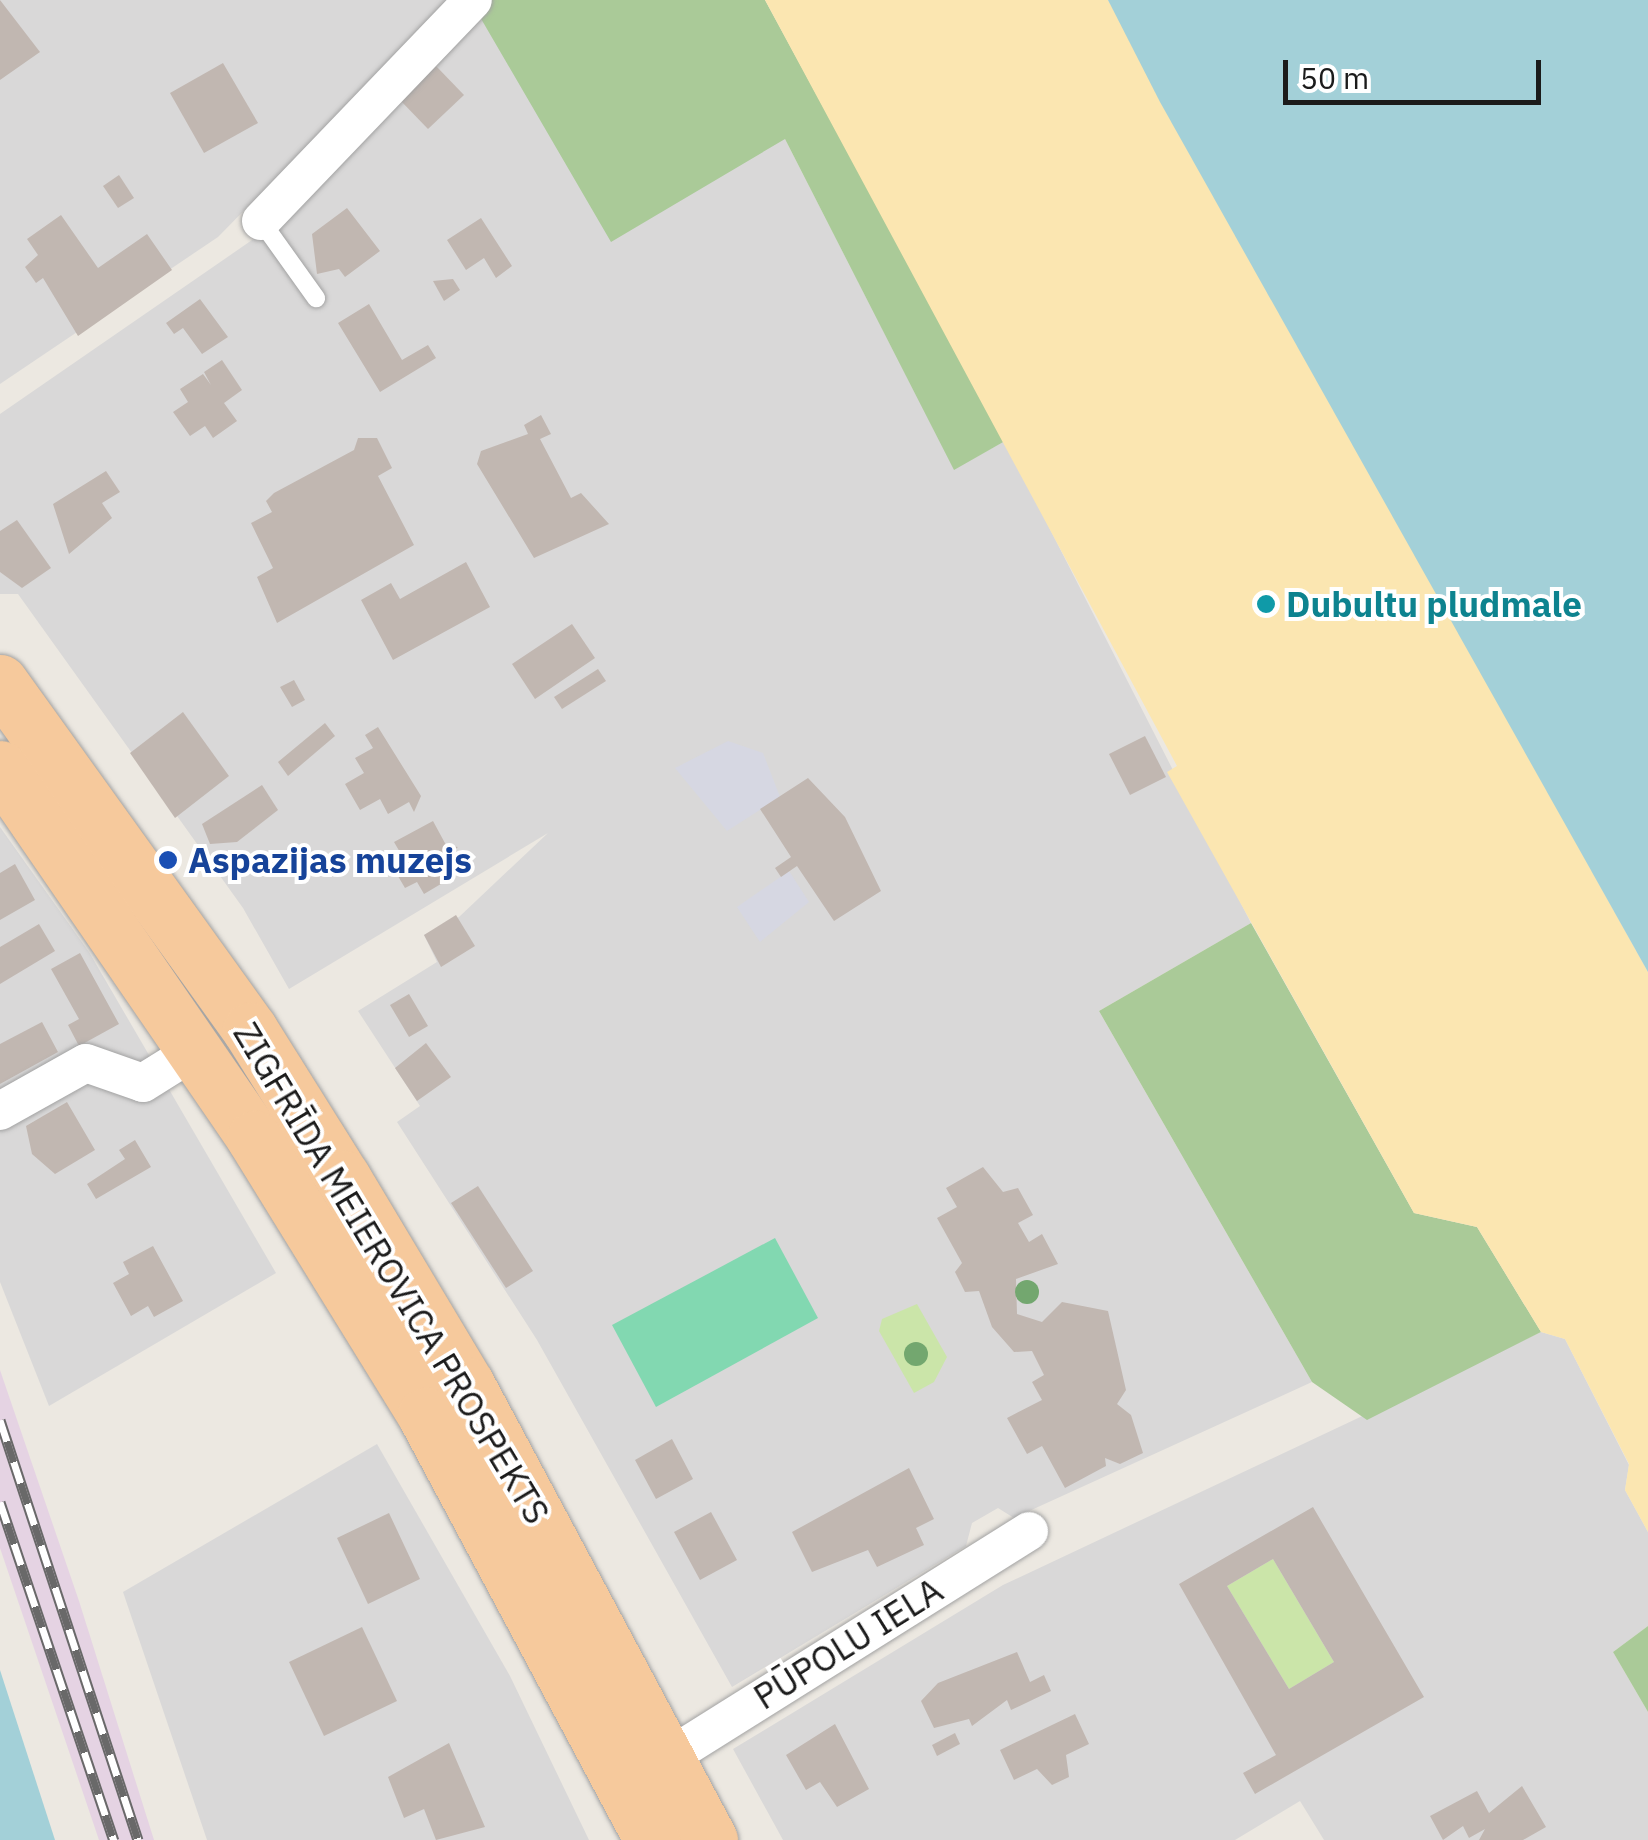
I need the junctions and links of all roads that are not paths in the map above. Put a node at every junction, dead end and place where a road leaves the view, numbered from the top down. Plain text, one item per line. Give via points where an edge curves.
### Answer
1 (473, 0) edge
2 (262, 221) joint
3 (316, 298) dead end
4 (0, 682) edge
5 (0, 768) edge
6 (196, 1050) junction
7 (0, 1112) edge
8 (1028, 1531) dead end
9 (669, 1757) junction
10 (652, 1840) edge
11 (710, 1840) edge

1 - 2 street
2 - 3 lane
4 - 9 main road, ZIGFRĪDA MEIEROVICA PROSPEKTS via 250,1030 344,1178
5 - 6 main road, ZIGFRĪDA MEIEROVICA PROSPEKTS
6 - 7 street via 143,1083 86,1064
6 - 10 main road, ZIGFRĪDA MEIEROVICA PROSPEKTS via 425,1415
8 - 9 street, PŪPOLU IELA
9 - 11 main road, ZIGFRĪDA MEIEROVICA PROSPEKTS

